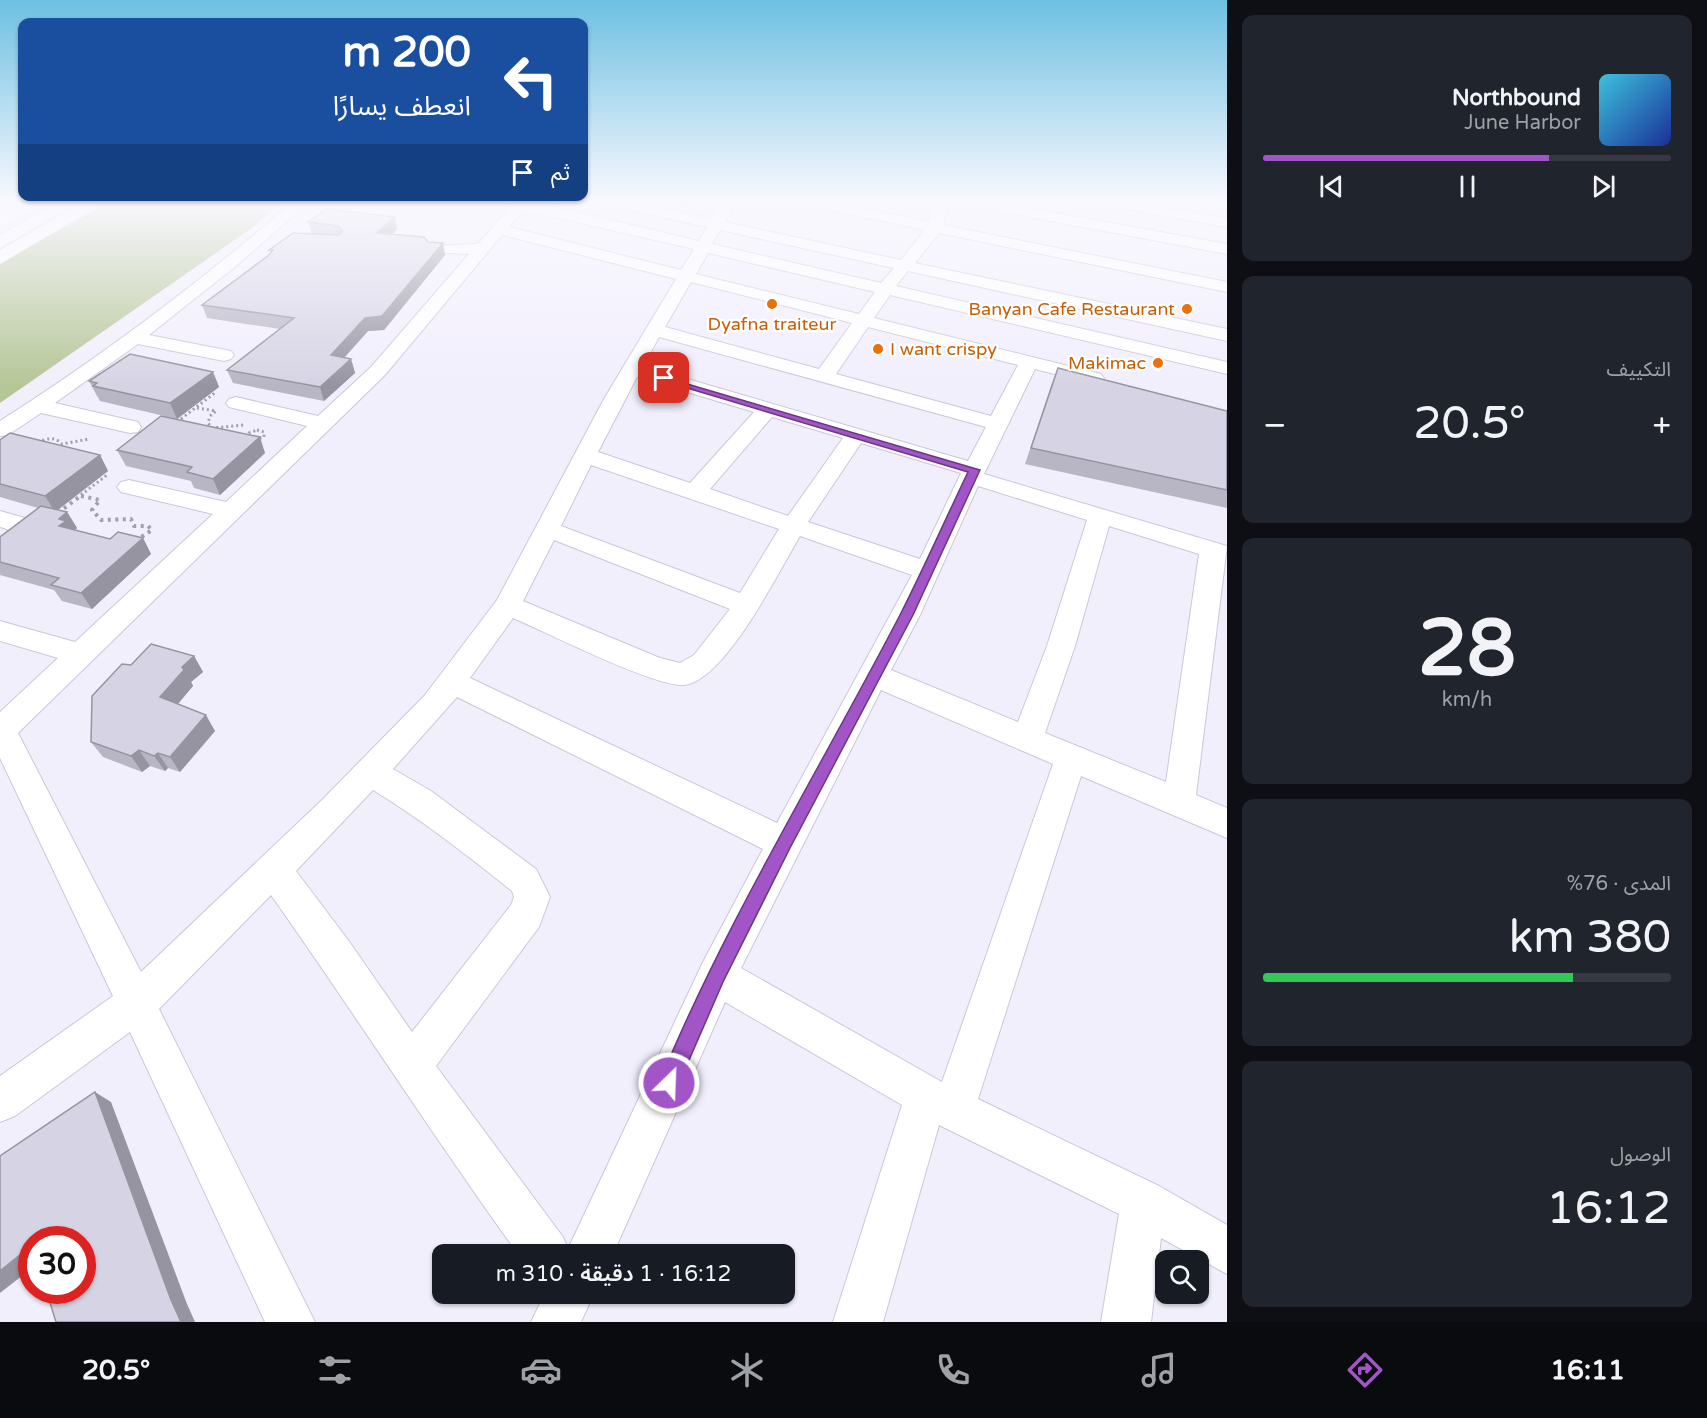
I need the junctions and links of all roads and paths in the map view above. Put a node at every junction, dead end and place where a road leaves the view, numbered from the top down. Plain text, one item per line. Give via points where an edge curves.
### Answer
1 (231, 263) edge
2 (470, 263) edge
3 (639, 263) edge
4 (693, 263) edge
5 (818, 263) edge
6 (891, 263) edge
7 (909, 263) edge
8 (1107, 263) edge
9 (906, 266) junction
10 (687, 274) junction
11 (1227, 287) edge
12 (886, 288) junction
13 (865, 320) junction
14 (654, 330) junction
15 (1227, 335) edge
16 (133, 338) junction
17 (224, 355) dead end
18 (1029, 362) junction
19 (1227, 368) edge
20 (632, 369) junction
21 (824, 376) junction
22 (1111, 383) edge
23 (236, 403) dead end
24 (39, 406) junction
25 (768, 409) junction
26 (324, 424) junction
27 (998, 424) junction
28 (130, 427) dead end
29 (0, 430) edge
30 (264, 436) joint
31 (855, 436) junction
32 (95, 439) dead end
33 (77, 443) junction
34 (29, 444) edge
35 (62, 444) junction
36 (57, 448) edge
37 (71, 449) edge
38 (585, 455) junction
39 (972, 473) junction
40 (129, 487) dead end
41 (695, 492) junction
42 (80, 496) dead end
43 (233, 511) junction
44 (1100, 515) junction
45 (794, 525) junction
46 (547, 529) junction
47 (139, 544) edge
48 (1219, 551) edge
49 (927, 571) junction
50 (746, 604) junction
51 (508, 605) junction
52 (0, 631) edge
53 (80, 654) junction
54 (875, 675) junction
55 (453, 682) junction
56 (1, 730) edge
57 (1027, 739) junction
58 (1071, 758) junction
59 (371, 773) junction
60 (1179, 803) junction
61 (1227, 823) edge
62 (784, 843) junction
63 (274, 870) junction
64 (717, 976) junction
65 (137, 1003) junction
66 (411, 1066) junction
67 (0, 1101) edge
68 (940, 1103) junction
69 (1143, 1202) junction
70 (539, 1244) edge
71 (594, 1244) edge
72 (1227, 1251) edge
73 (565, 1304) edge
74 (290, 1322) edge
75 (556, 1322) edge
76 (858, 1322) edge
77 (1126, 1322) edge

1 - 16 street
2 - 26 street via 378,371
3 - 10 street
4 - 10 street
5 - 12 street
6 - 9 street
7 - 9 street
8 - 11 street
9 - 12 street
9 - 15 street
10 - 13 street
10 - 14 street
12 - 13 street
12 - 19 street
13 - 18 street
13 - 21 street
14 - 20 street
14 - 21 street
16 - 17 street
16 - 24 street
18 - 22 street
18 - 27 street
20 - 25 street
20 - 38 street
21 - 27 street
23 - 26 street
24 - 28 street
24 - 29 street
25 - 31 street
25 - 41 street
26 - 43 street
27 - 39 street
30 - 30 path via 264,432 257,430 246,436 253,440
31 - 39 street
31 - 45 street
32 - 33 path
33 - 35 path
33 - 37 path
34 - 35 path via 47,438
35 - 36 path
38 - 41 street
38 - 46 street
39 - 44 street
39 - 49 street
40 - 43 street
41 - 45 street
42 - 47 path via 100,500 92,510 101,520 131,519 134,526 148,526 152,530 138,540
43 - 53 street
44 - 48 street
44 - 57 street via 1062,646
45 - 49 street
45 - 50 street
46 - 50 street
46 - 51 street
48 - 60 street
49 - 54 street
50 - 51 street via 704,663 682,674 655,668
51 - 55 street
52 - 53 street
53 - 56 street
54 - 57 street
54 - 62 street
55 - 59 street
55 - 62 street
56 - 65 street
57 - 58 street
58 - 60 street
58 - 68 street
59 - 63 street
59 - 66 street via 488,850 524,880 532,897 526,915
60 - 61 street
62 - 64 street
63 - 65 street
63 - 66 street
64 - 68 street
64 - 71 street
65 - 67 street
65 - 74 street
66 - 70 street
68 - 69 street
68 - 76 street
69 - 72 street
69 - 77 street
73 - 75 street

